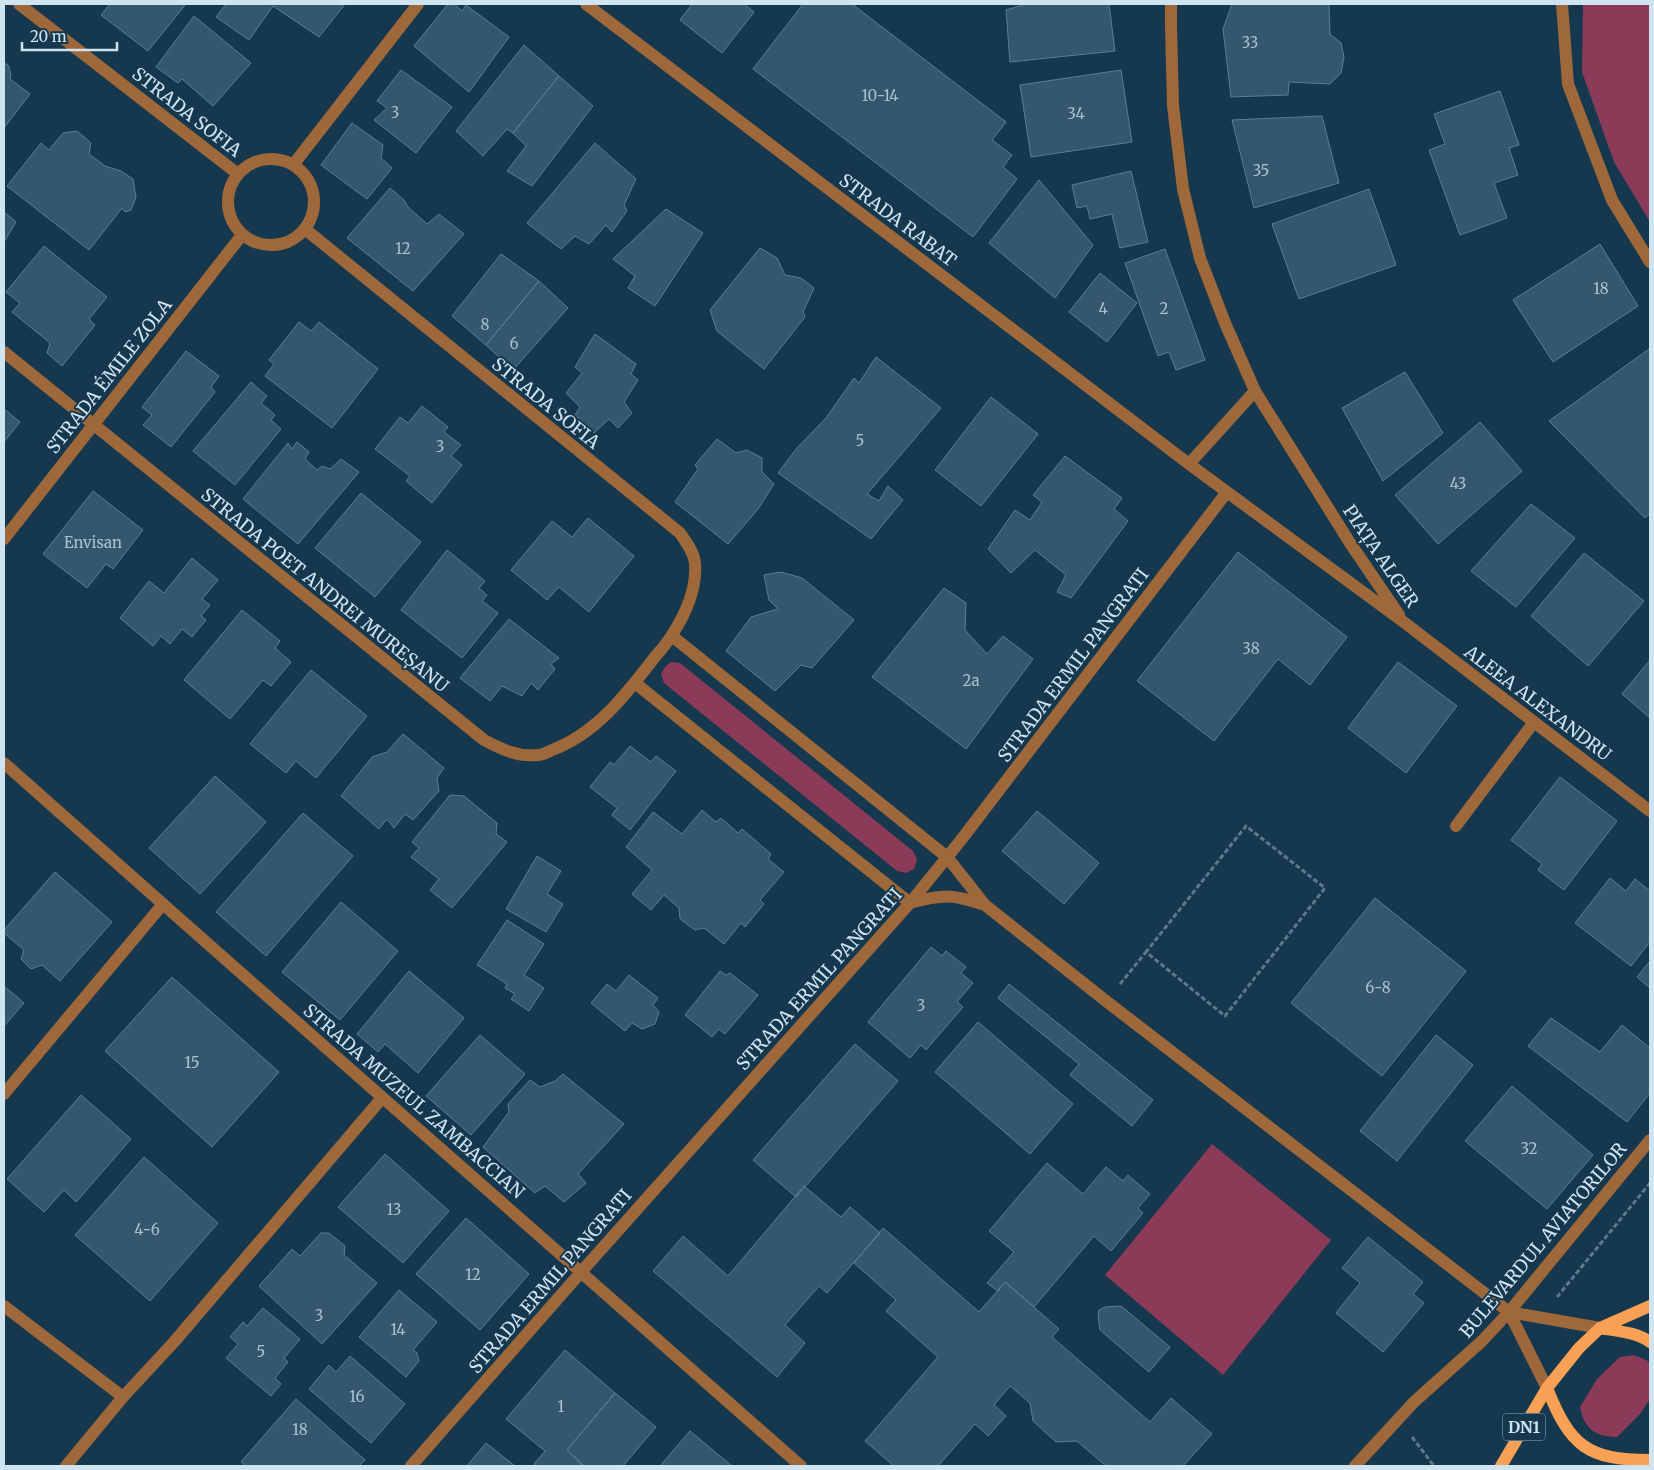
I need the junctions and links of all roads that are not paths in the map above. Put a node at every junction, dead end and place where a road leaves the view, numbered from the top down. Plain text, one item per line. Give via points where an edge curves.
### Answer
1 (19, 4) edge
2 (418, 4) edge
3 (586, 4) edge
4 (1171, 4) edge
5 (1562, 4) edge
6 (293, 166) junction
7 (238, 174) junction
8 (305, 229) junction
9 (242, 235) junction
10 (1650, 262) edge
11 (4, 352) edge
12 (1255, 391) junction
13 (92, 425) junction
14 (1189, 464) junction
15 (1227, 492) junction
16 (4, 539) edge
17 (1405, 623) junction
18 (672, 636) junction
19 (635, 683) junction
20 (1534, 722) junction
21 (4, 762) edge
22 (1650, 811) edge
23 (1456, 826) dead end
24 (947, 857) junction
25 (910, 903) junction
26 (163, 904) junction
27 (984, 904) junction
28 (4, 1094) edge
29 (382, 1098) junction
30 (1650, 1140) edge
31 (582, 1271) junction
32 (4, 1306) edge
33 (1650, 1306) edge
34 (1509, 1312) junction
35 (1600, 1328) junction
36 (1650, 1342) edge
37 (1547, 1388) junction
38 (123, 1397) junction
39 (1647, 1461) edge
40 (66, 1466) edge
41 (411, 1466) edge
42 (801, 1466) edge
43 (1356, 1466) edge
44 (1501, 1466) edge

1 - 7 street, STRADA SOFIA
2 - 6 street
3 - 14 street, STRADA RABAT
4 - 12 street via 1173,106 1183,189 1200,258
5 - 10 street via 1568,84 1612,200
6 - 7 street via 282,160 270,159 247,166
6 - 8 street via 310,183 313,195 314,207
7 - 9 street via 228,199 233,225
8 - 9 street via 282,244 268,246
8 - 18 street, STRADA SOFIA via 680,533 695,561 694,580 683,615
9 - 13 street, STRADA ÉMILE ZOLA
11 - 13 street, STRADA POET ANDREI MUREȘANU
12 - 14 street
12 - 17 street, PIAȚA ALGER via 1350,544
13 - 16 street, STRADA ÉMILE ZOLA
13 - 19 street, STRADA POET ANDREI MUREȘANU via 484,740 511,753 538,755 562,746 585,733 610,712
14 - 15 street, PIAȚA ALGER
15 - 17 street, PIAȚA ALGER
15 - 24 street, STRADA ERMIL PANGRATI
17 - 20 street, ALEEA ALEXANDRU
18 - 19 street, STRADA SOFIA
18 - 24 street
19 - 25 street
20 - 22 street, ALEEA ALEXANDRU
20 - 23 street
21 - 26 street, STRADA MUZEUL ZAMBACCIAN
24 - 25 street, STRADA ERMIL PANGRATI
24 - 27 street
25 - 27 street via 947,896
25 - 31 street, STRADA ERMIL PANGRATI
26 - 28 street
26 - 29 street, STRADA MUZEUL ZAMBACCIAN
27 - 34 street
29 - 31 street, STRADA MUZEUL ZAMBACCIAN
29 - 38 street via 174,1342
30 - 34 street, BULEVARDUL AVIATORILOR
31 - 41 street, STRADA ERMIL PANGRATI
31 - 42 street, STRADA MUZEUL ZAMBACCIAN
32 - 38 street
33 - 35 main road, DN1
34 - 35 street
34 - 37 street
34 - 43 street, BULEVARDUL AVIATORILOR via 1414,1402
35 - 36 main road via 1645,1338
35 - 37 main road, DN1
37 - 39 main road via 1557,1414 1582,1445 1598,1455
37 - 44 main road, DN1
38 - 40 street

